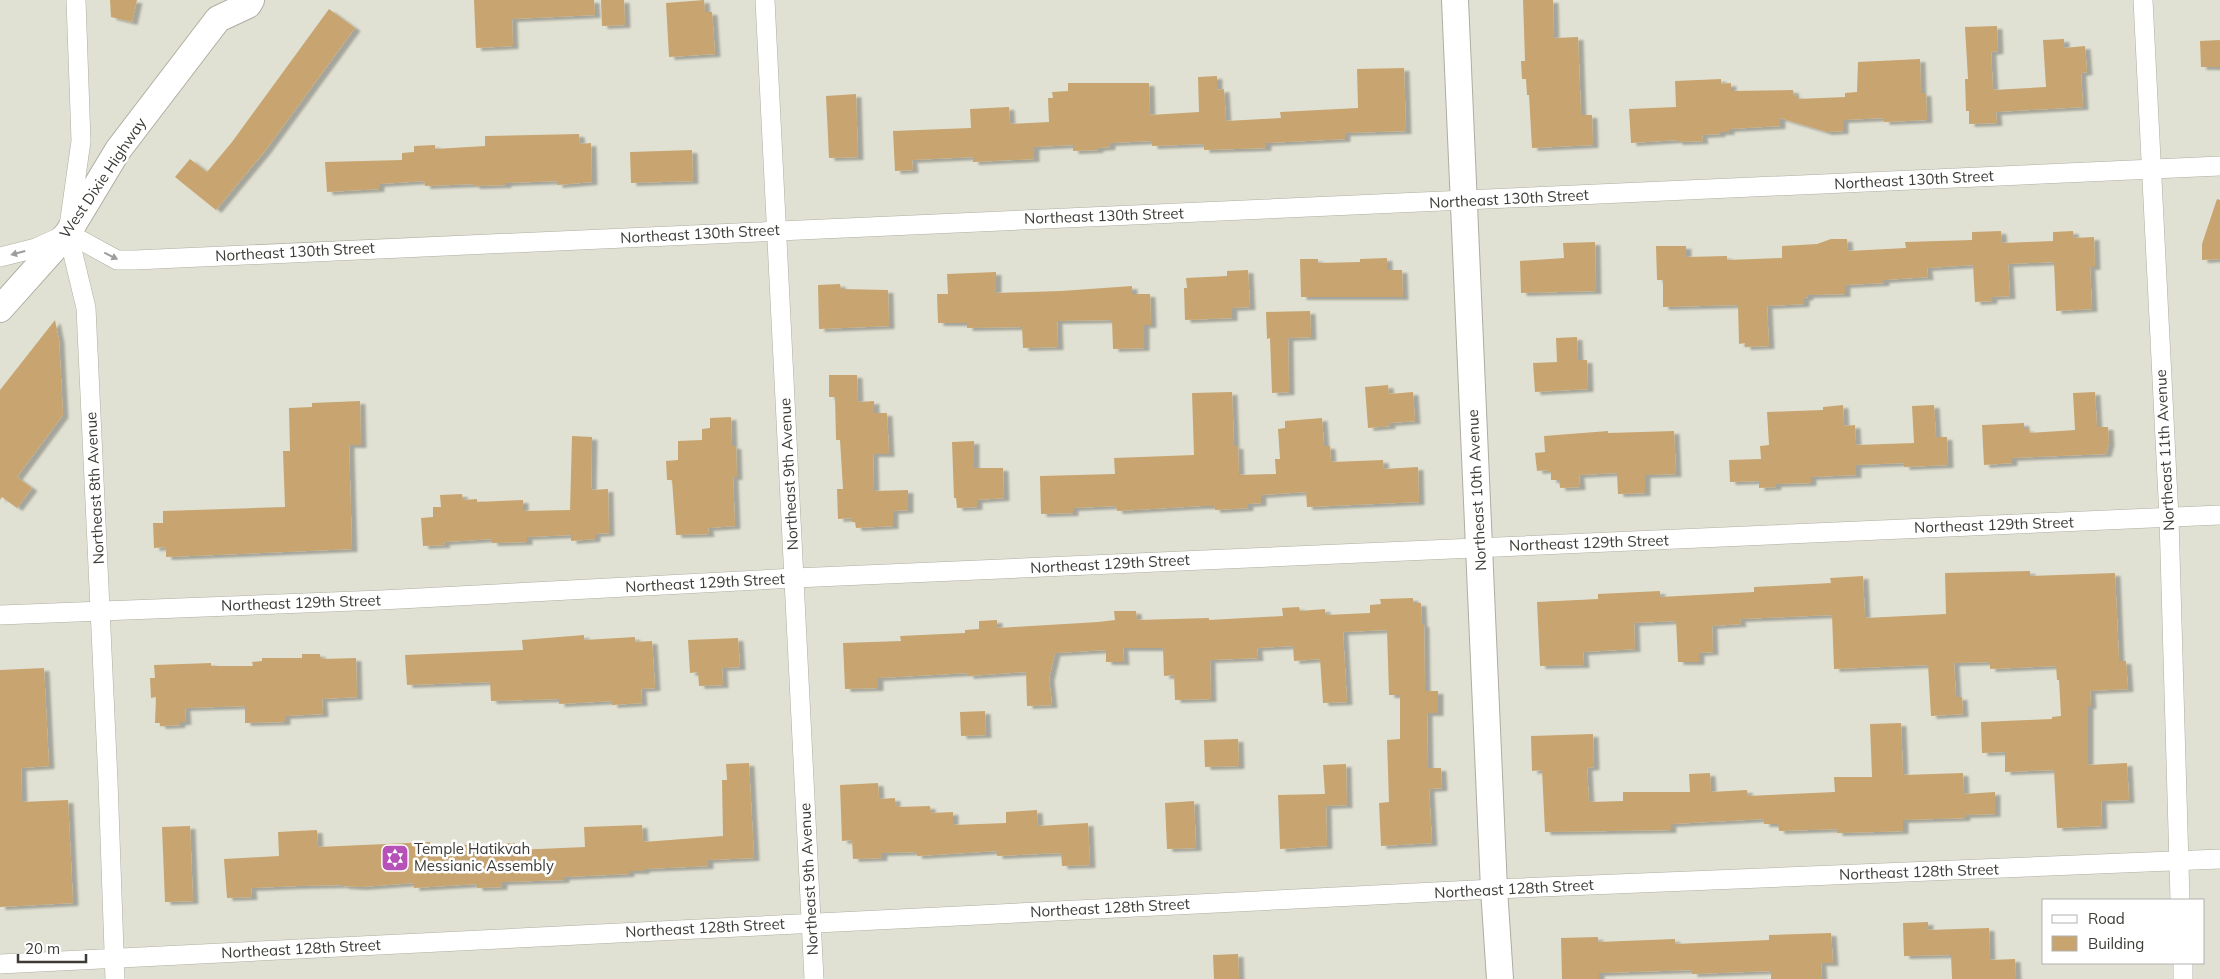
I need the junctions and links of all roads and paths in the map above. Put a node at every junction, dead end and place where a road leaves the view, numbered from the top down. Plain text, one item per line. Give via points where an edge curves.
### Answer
1 (76, 0) edge
2 (251, 0) edge
3 (765, 0) edge
4 (1455, 0) edge
5 (2143, 0) edge
6 (219, 10) edge
7 (2220, 166) edge
8 (2150, 169) junction
9 (1463, 201) junction
10 (776, 230) junction
11 (68, 233) junction
12 (0, 257) edge
13 (0, 309) edge
14 (2220, 515) edge
15 (2169, 518) junction
16 (1480, 547) junction
17 (795, 578) junction
18 (100, 610) junction
19 (0, 615) edge
20 (2220, 859) edge
21 (2178, 861) junction
22 (1494, 889) junction
23 (2180, 899) edge
24 (812, 923) junction
25 (114, 959) junction
26 (0, 964) edge
27 (2183, 964) edge
28 (115, 979) edge
29 (814, 979) edge
30 (1500, 979) edge
31 (2183, 979) edge

1 - 11 street, Northeast 8th Avenue via 81,141
2 - 6 street, West Dixie Highway via 248,4
3 - 10 street, Northeast 9th Avenue
4 - 9 street, Northeast 10th Avenue
5 - 8 street, Northeast 11th Avenue
6 - 11 street, West Dixie Highway via 118,150
7 - 8 street, Northeast 130th Street
8 - 9 street, Northeast 130th Street
8 - 15 street, Northeast 11th Avenue
9 - 10 street, Northeast 130th Street
9 - 16 street, Northeast 10th Avenue
11 -> 10 street, Northeast 130th Street via 117,260
10 - 17 street, Northeast 9th Avenue
11 -> 12 street via 36,248
11 - 13 street, West Dixie Highway
11 - 18 street, Northeast 8th Avenue via 86,308
14 - 15 street, Northeast 129th Street
15 - 16 street, Northeast 129th Street
15 - 21 street, Northeast 11th Avenue
16 - 17 street, Northeast 129th Street
16 - 22 street, Northeast 10th Avenue
17 - 18 street, Northeast 129th Street via 381,600
17 - 24 street, Northeast 9th Avenue
18 - 19 street, Northeast 129th Street
18 - 25 street, Northeast 8th Avenue
20 - 21 street, Northeast 128th Street
21 - 22 street, Northeast 128th Street
21 - 23 street, Northeast 11th Avenue
22 - 24 street, Northeast 128th Street
22 - 30 street, Northeast 10th Avenue
24 - 25 street, Northeast 128th Street
24 - 29 street, Northeast 9th Avenue
25 - 26 street, Northeast 128th Street
25 - 28 street, Northeast 8th Avenue
27 - 31 street

